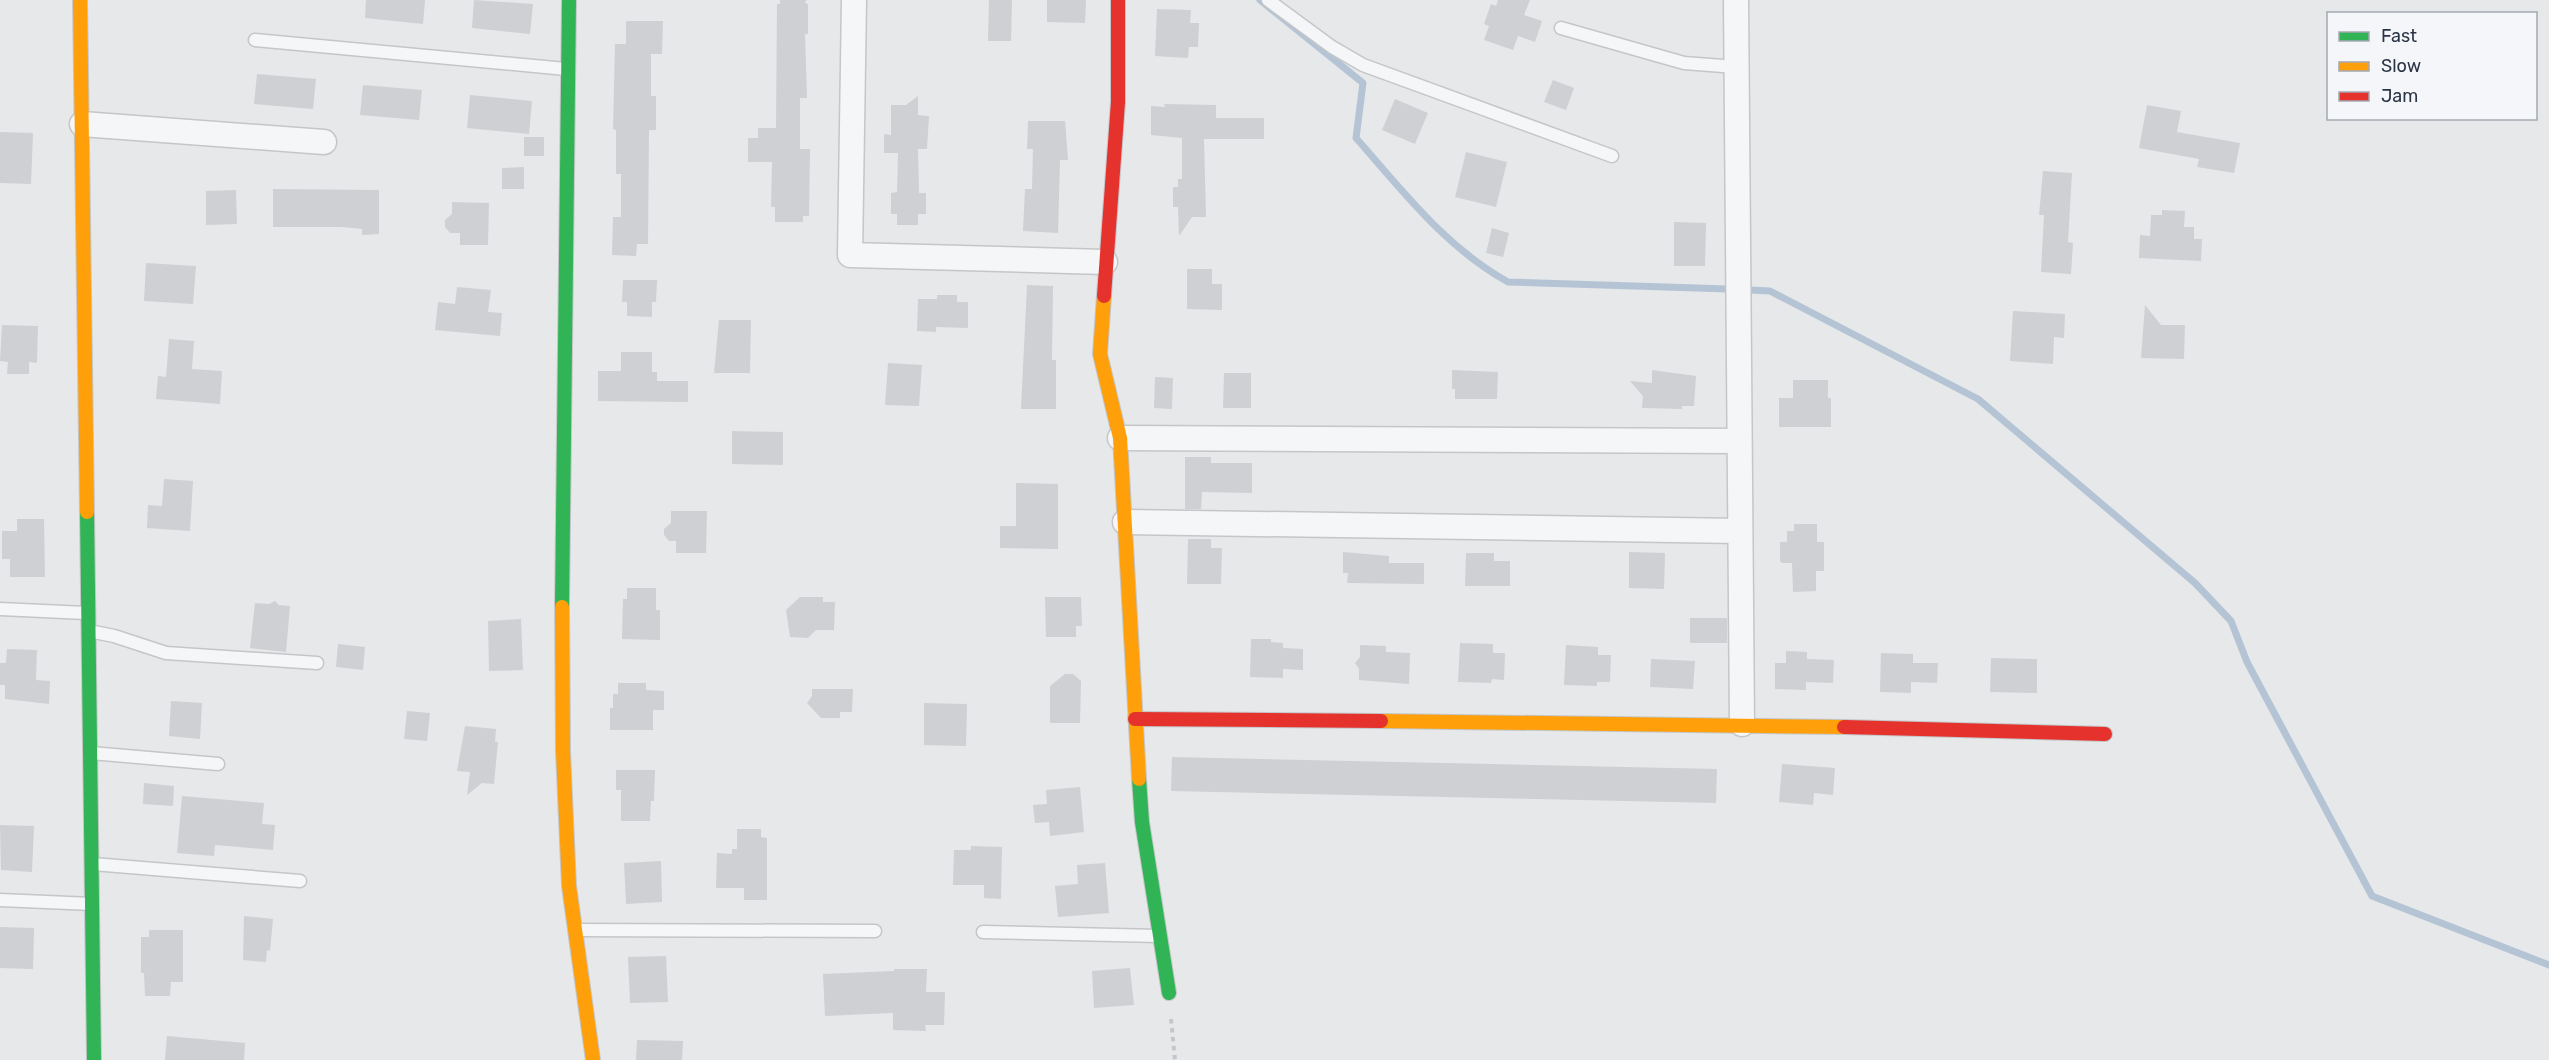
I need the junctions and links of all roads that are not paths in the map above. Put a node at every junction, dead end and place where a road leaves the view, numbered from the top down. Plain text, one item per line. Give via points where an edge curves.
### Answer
1 (80, 0) edge
2 (568, 0) edge
3 (854, 0) edge
4 (1118, 0) edge
5 (1268, 0) edge
6 (1736, 0) edge
7 (1562, 28) dead end
8 (255, 39) dead end
9 (1737, 67) junction
10 (568, 69) junction
11 (82, 124) junction
12 (324, 142) dead end
13 (1612, 156) dead end
14 (1105, 262) junction
15 (1120, 438) junction
16 (1739, 441) junction
17 (1125, 522) junction
18 (1740, 531) junction
19 (0, 609) edge
20 (88, 613) junction
21 (88, 631) junction
22 (317, 663) dead end
23 (1135, 719) junction
24 (1742, 724) junction
25 (2105, 734) dead end
26 (90, 753) junction
27 (218, 764) dead end
28 (92, 864) junction
29 (300, 880) dead end
30 (0, 900) edge
31 (93, 904) junction
32 (575, 930) junction
33 (875, 931) dead end
34 (982, 932) dead end
35 (1160, 936) junction
36 (1169, 993) road end
37 (94, 1060) edge
38 (593, 1060) edge

1 - 11 street
2 - 10 street
3 - 14 street via 850,255
4 - 14 street via 1118,102
5 - 13 lane via 1364,66
6 - 9 street
7 - 9 lane via 1684,63
8 - 10 lane
9 - 16 street
10 - 32 street via 561,513 563,752 569,886
11 - 12 street
11 - 20 street
14 - 15 street via 1100,354
15 - 16 street
15 - 17 street
16 - 18 street
17 - 18 street
17 - 23 street
18 - 24 street
19 - 20 lane
20 - 21 street
21 - 22 lane via 166,653
21 - 26 street
23 - 24 street
23 - 35 street via 1142,822
24 - 25 street
26 - 27 lane
26 - 28 street
28 - 29 lane
28 - 31 street
30 - 31 lane
31 - 37 street
32 - 33 lane
32 - 38 street
34 - 35 lane
35 - 36 street

